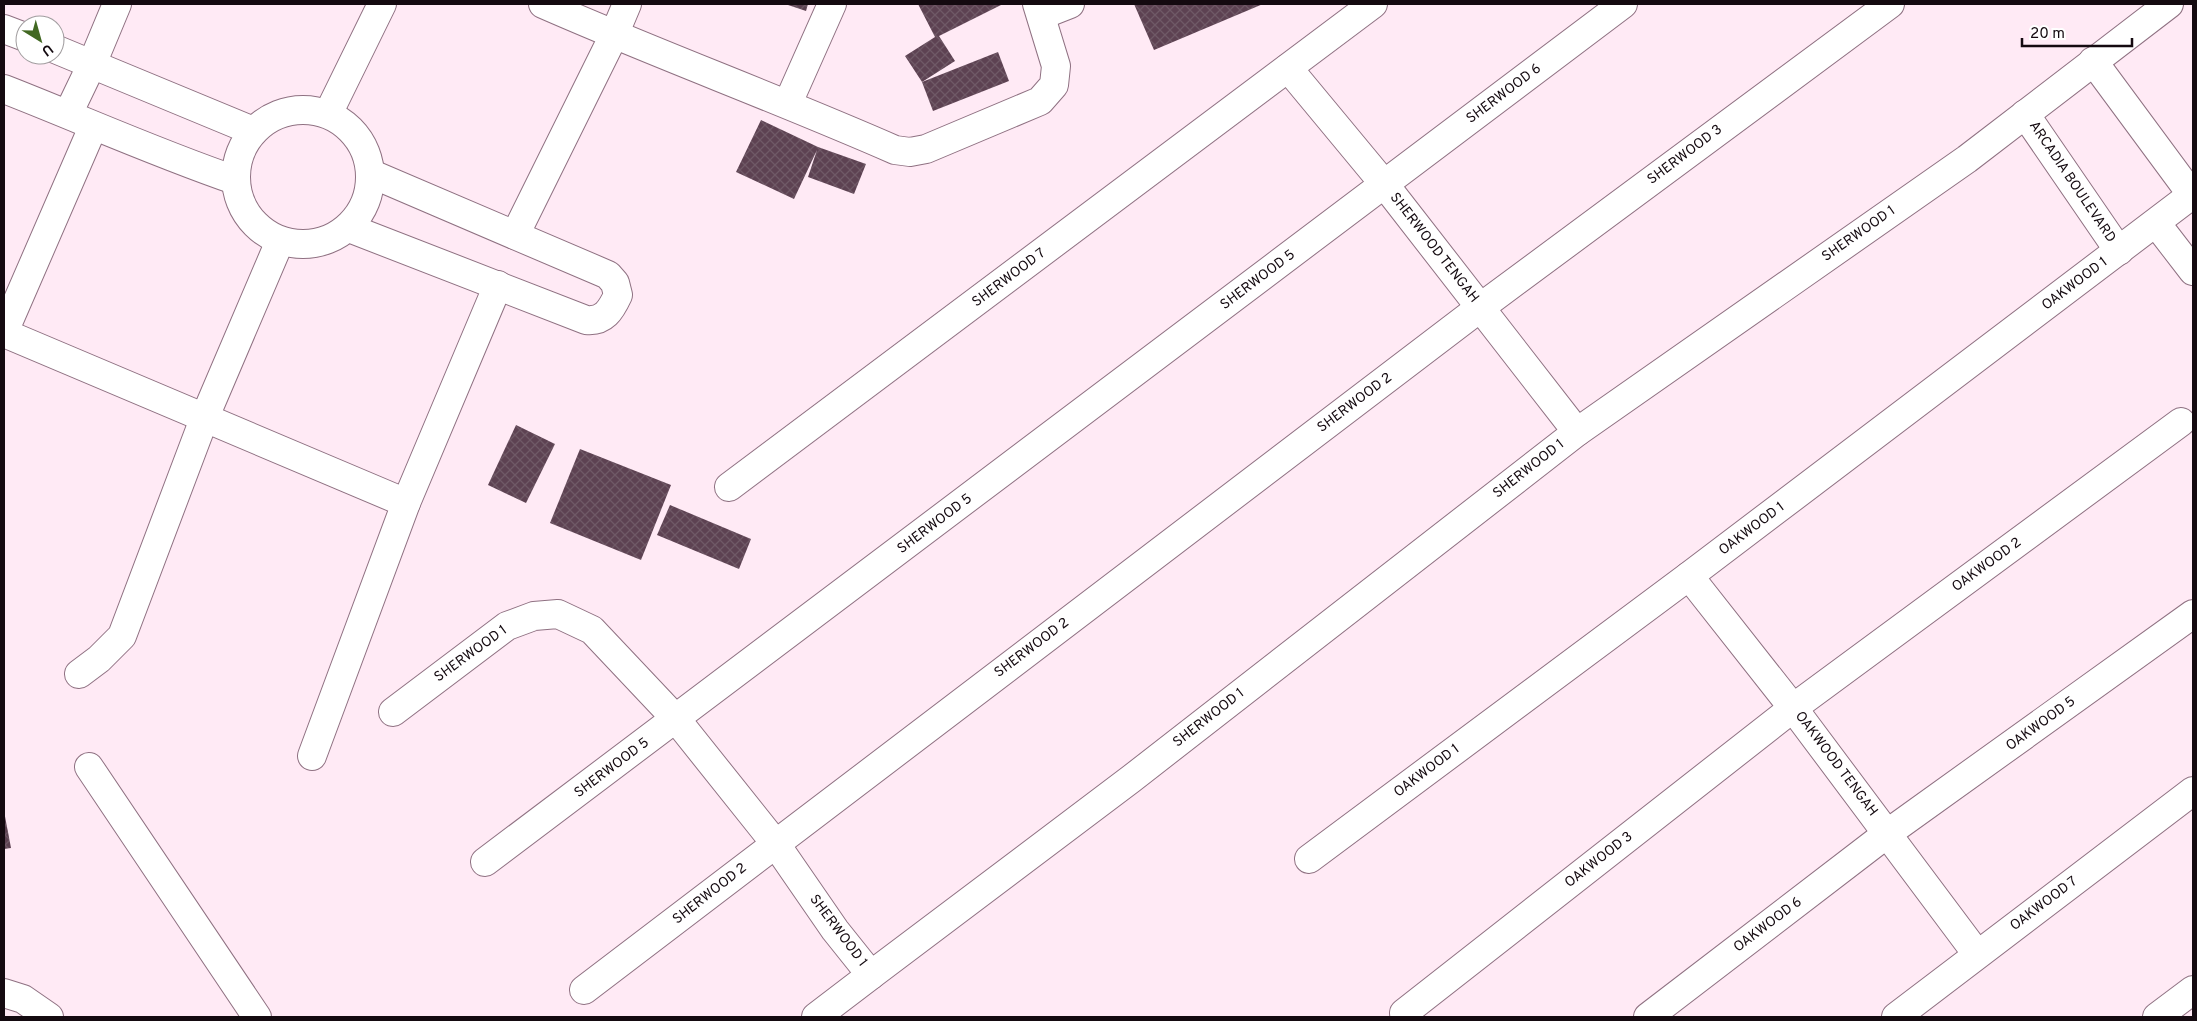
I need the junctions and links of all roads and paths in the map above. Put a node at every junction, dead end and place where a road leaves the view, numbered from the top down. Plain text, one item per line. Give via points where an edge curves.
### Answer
1 (117, 4) edge
2 (382, 4) edge
3 (543, 4) edge
4 (627, 4) edge
5 (832, 4) edge
6 (1070, 4) edge
7 (1373, 4) edge
8 (1623, 4) edge
9 (1890, 4) edge
10 (2169, 4) edge
11 (1039, 10) edge
12 (614, 35) junction
13 (65, 53) edge
14 (2093, 61) junction
15 (92, 64) junction
16 (1288, 68) junction
17 (4, 89) edge
18 (788, 103) junction
19 (68, 114) junction
20 (328, 114) junction
21 (2025, 114) junction
22 (94, 127) junction
23 (253, 131) junction
24 (372, 174) junction
25 (235, 180) junction
26 (1385, 185) junction
27 (2193, 195) edge
28 (2156, 223) junction
29 (349, 228) junction
30 (515, 235) junction
31 (280, 241) junction
32 (2119, 251) junction
33 (2193, 271) edge
34 (498, 285) junction
35 (1481, 307) junction
36 (4, 332) edge
37 (204, 419) junction
38 (2181, 422) dead end
39 (1577, 432) junction
40 (729, 487) dead end
41 (406, 504) junction
42 (1690, 576) junction
43 (2193, 614) edge
44 (79, 674) dead end
45 (1793, 708) junction
46 (393, 712) dead end
47 (676, 719) junction
48 (312, 756) dead end
49 (89, 767) dead end
50 (2193, 791) edge
51 (1888, 833) junction
52 (775, 843) junction
53 (1309, 859) dead end
54 (485, 862) dead end
55 (1977, 954) junction
56 (871, 975) junction
57 (584, 990) dead end
58 (2193, 990) edge
59 (4, 993) edge
60 (1404, 1012) dead end
61 (49, 1017) edge
62 (257, 1017) edge
63 (816, 1017) edge
64 (1648, 1017) edge
65 (1896, 1017) edge
66 (2157, 1017) edge

1 - 15 street
2 - 20 street
3 - 12 street
4 - 12 street
5 - 18 street
6 - 11 street
7 - 16 street, SHERWOOD 7
8 - 26 street, SHERWOOD 6
9 - 35 street, SHERWOOD 3
10 - 14 street, SHERWOOD 1
11 - 18 street via 1056,66 1054,85 1040,101 926,150 895,150
12 - 18 street
12 - 30 street
13 - 15 street
14 - 21 street, SHERWOOD 1
14 - 27 street
15 - 19 street
15 - 23 street
16 - 26 street, SHERWOOD TENGAH
16 - 40 street, SHERWOOD 7
17 - 19 street
19 - 22 street
20 - 23 street via 302,109 276,115
20 - 24 street via 355,134 365,149
21 - 32 street, ARCADIA BOULEVARD
21 - 39 street, SHERWOOD 1
22 - 25 street
22 - 36 street
23 - 25 street via 240,154
24 - 29 street via 366,203
24 - 30 street
25 - 31 street via 241,206 256,228
26 - 35 street, SHERWOOD TENGAH
26 - 47 street, SHERWOOD 5
27 - 28 street, OAKWOOD 1
28 - 32 street, OAKWOOD 1
28 - 33 street
29 - 31 street via 328,240 304,245
29 - 34 street
30 - 34 street via 608,275 615,283 618,295 612,308 594,321
31 - 37 street
32 - 42 street, OAKWOOD 1
34 - 41 street
35 - 39 street, SHERWOOD TENGAH
35 - 52 street, SHERWOOD 2
36 - 37 street
37 - 41 street
37 - 44 street via 122,636
38 - 45 street, OAKWOOD 2
39 - 56 street, SHERWOOD 1 via 1131,779
41 - 48 street
42 - 45 street, OAKWOOD TENGAH
42 - 53 street, OAKWOOD 1
43 - 51 street, OAKWOOD 5
45 - 51 street, OAKWOOD TENGAH
45 - 60 street, OAKWOOD 3
46 - 47 street, SHERWOOD 1 via 507,626 534,616 558,614 592,630
47 - 52 street, SHERWOOD 1
47 - 54 street, SHERWOOD 5
49 - 62 street
50 - 55 street, OAKWOOD 7
51 - 55 street, OAKWOOD TENGAH
51 - 64 street, OAKWOOD 6
52 - 56 street, SHERWOOD 1 via 835,930
52 - 57 street, SHERWOOD 2
55 - 65 street, OAKWOOD 7
56 - 63 street
58 - 66 street
59 - 61 street via 23,999

